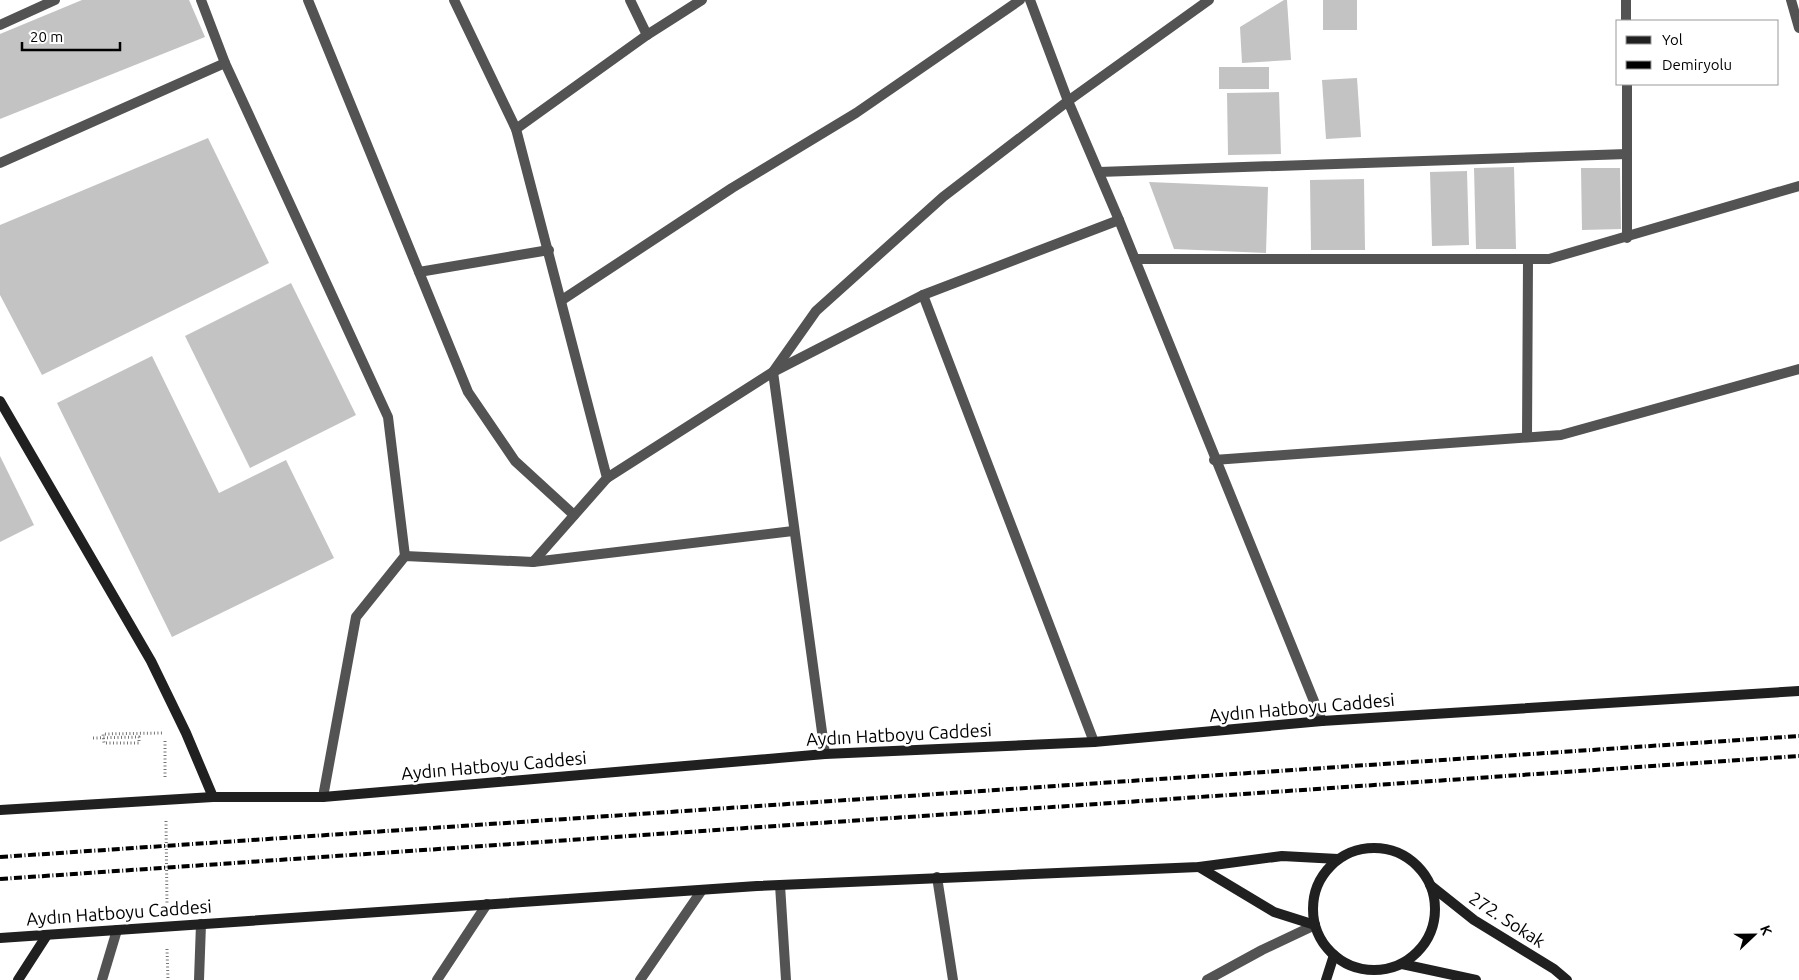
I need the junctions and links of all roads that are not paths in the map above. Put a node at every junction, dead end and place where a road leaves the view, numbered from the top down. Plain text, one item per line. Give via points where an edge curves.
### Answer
1 (55, 0) edge
2 (201, 0) edge
3 (308, 0) edge
4 (454, 0) edge
5 (630, 0) edge
6 (702, 0) edge
7 (1020, 0) edge
8 (1030, 0) edge
9 (1209, 0) edge
10 (1626, 0) edge
11 (1791, 0) edge
12 (1626, 20) edge
13 (0, 25) edge
14 (1799, 28) edge
15 (647, 35) junction
16 (225, 63) junction
17 (1627, 85) edge
18 (1068, 102) junction
19 (516, 129) junction
20 (1627, 154) junction
21 (0, 163) edge
22 (1099, 172) junction
23 (1799, 186) edge
24 (1119, 220) junction
25 (1627, 238) junction
26 (549, 250) junction
27 (1135, 259) junction
28 (1528, 259) junction
29 (418, 272) junction
30 (923, 295) junction
31 (562, 300) junction
32 (1799, 369) edge
33 (773, 372) junction
34 (0, 401) edge
35 (1527, 437) junction
36 (1214, 460) junction
37 (608, 478) junction
38 (574, 515) junction
39 (793, 531) junction
40 (406, 556) junction
41 (533, 562) junction
42 (1799, 691) edge
43 (1322, 721) junction
44 (1094, 742) junction
45 (825, 754) junction
46 (213, 797) junction
47 (324, 797) junction
48 (0, 810) edge
49 (1338, 860) junction
50 (1199, 867) junction
51 (937, 877) junction
52 (780, 885) junction
53 (1430, 885) junction
54 (702, 890) junction
55 (487, 904) junction
56 (201, 924) junction
57 (1315, 925) junction
58 (117, 930) junction
59 (47, 935) junction
60 (0, 938) edge
61 (1334, 955) junction
62 (1402, 964) junction
63 (1385, 970) junction
64 (18, 980) edge
65 (102, 980) edge
66 (199, 980) edge
67 (437, 980) edge
68 (640, 980) edge
69 (786, 980) edge
70 (952, 980) edge
71 (1207, 980) edge
72 (1326, 980) edge
73 (1379, 980) edge
74 (1476, 980) edge
75 (1567, 980) edge

1 - 13 street
2 - 16 street
3 - 29 street
4 - 19 street
5 - 15 street
6 - 15 street
7 - 31 street via 856,113 732,188
8 - 18 street
9 - 18 street
10 - 12 street
11 - 14 street
15 - 19 street
16 - 21 street
16 - 40 street via 388,417
17 - 20 street
18 - 22 street
18 - 33 street via 943,197 816,311
19 - 26 street
20 - 22 street
20 - 25 street
22 - 24 street
23 - 25 street
24 - 27 street
24 - 30 street
25 - 28 street via 1549,259
26 - 29 street
26 - 31 street
27 - 28 street
27 - 36 street
28 - 35 street
29 - 38 street via 468,392 515,461
30 - 33 street
30 - 44 street
31 - 37 street
32 - 35 street via 1561,435
33 - 37 street
33 - 39 street
34 - 46 street via 151,661
35 - 36 street
36 - 43 street
37 - 38 street
38 - 41 street
39 - 41 street
39 - 45 street
40 - 41 street
40 - 47 street via 356,617
42 - 43 street, Aydın Hatboyu Caddesi
43 - 44 street, Aydın Hatboyu Caddesi
44 - 45 street, Aydın Hatboyu Caddesi
45 - 47 street, Aydın Hatboyu Caddesi
46 - 47 street, Aydın Hatboyu Caddesi
46 - 48 street, Aydın Hatboyu Caddesi
49 - 50 street, Aydın Hatboyu Caddesi via 1282,856
49 - 53 street via 1354,851 1390,850 1407,858
49 - 57 street via 1325,872 1316,888 1312,906
50 - 51 street, Aydın Hatboyu Caddesi
50 - 57 street via 1274,912
51 - 52 street, Aydın Hatboyu Caddesi
51 - 70 street
52 - 54 street, Aydın Hatboyu Caddesi
52 - 69 street
53 - 62 street via 1435,903 1428,939
53 - 75 street, 272. Sokak via 1474,920
54 - 55 street, Aydın Hatboyu Caddesi
54 - 68 street
55 - 56 street, Aydın Hatboyu Caddesi
55 - 67 street
56 - 58 street, Aydın Hatboyu Caddesi
56 - 66 street
57 - 61 street via 1322,942
57 - 71 street
58 - 59 street, Aydın Hatboyu Caddesi
58 - 65 street
59 - 60 street, Aydın Hatboyu Caddesi
59 - 64 street
61 - 63 street via 1349,965
61 - 72 street
62 - 63 street
62 - 74 street
63 - 73 street

